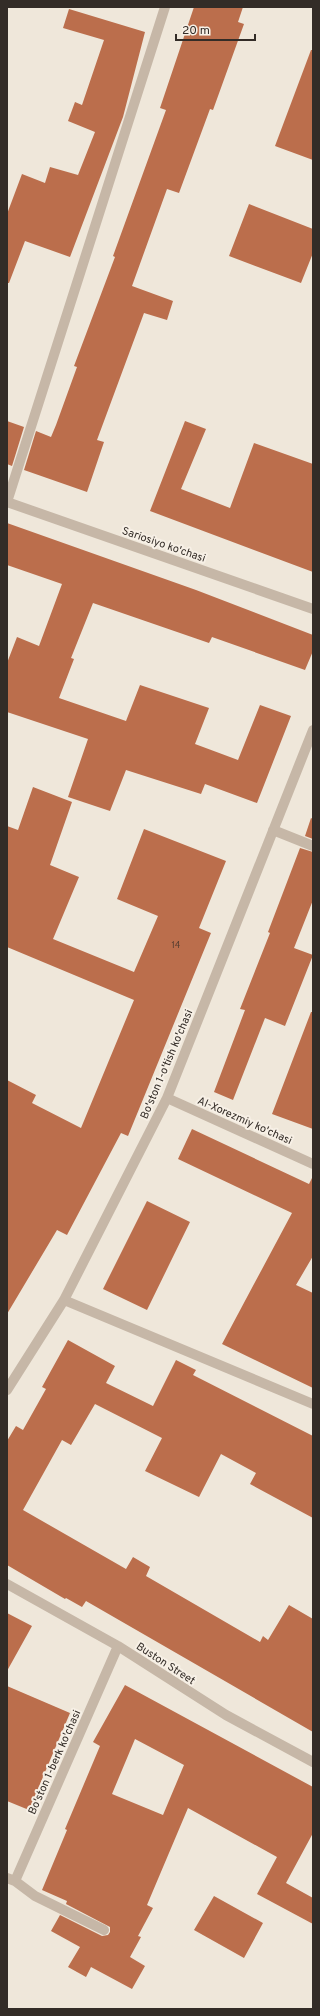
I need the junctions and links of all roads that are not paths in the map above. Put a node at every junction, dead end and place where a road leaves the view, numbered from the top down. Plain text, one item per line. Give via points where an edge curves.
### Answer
1 (165, 7) edge
2 (7, 502) edge
3 (313, 609) edge
4 (313, 730) edge
5 (273, 830) junction
6 (313, 846) edge
7 (167, 1098) junction
8 (313, 1164) edge
9 (64, 1300) junction
10 (7, 1390) edge
11 (313, 1404) edge
12 (7, 1584) edge
13 (118, 1646) junction
14 (313, 1762) edge
15 (11, 1879) edge
16 (104, 1930) dead end

1 - 2 street
2 - 3 street, Sariosiyo ko'chasi
4 - 5 street, Bo'ston 1-o'tish ko'chasi
5 - 6 street
5 - 7 street, Bo'ston 1-o'tish ko'chasi
7 - 8 street, Al-Xorezmiy ko'chasi
7 - 9 street, Bo'ston 1-o'tish ko'chasi
9 - 10 street, Bo'ston 1-o'tish ko'chasi
9 - 11 street
12 - 13 street, Buston Street
13 - 14 street, Buston Street via 226,1716
13 - 15 street, Bo'ston 1-berk ko'chasi
15 - 16 street via 36,1896

